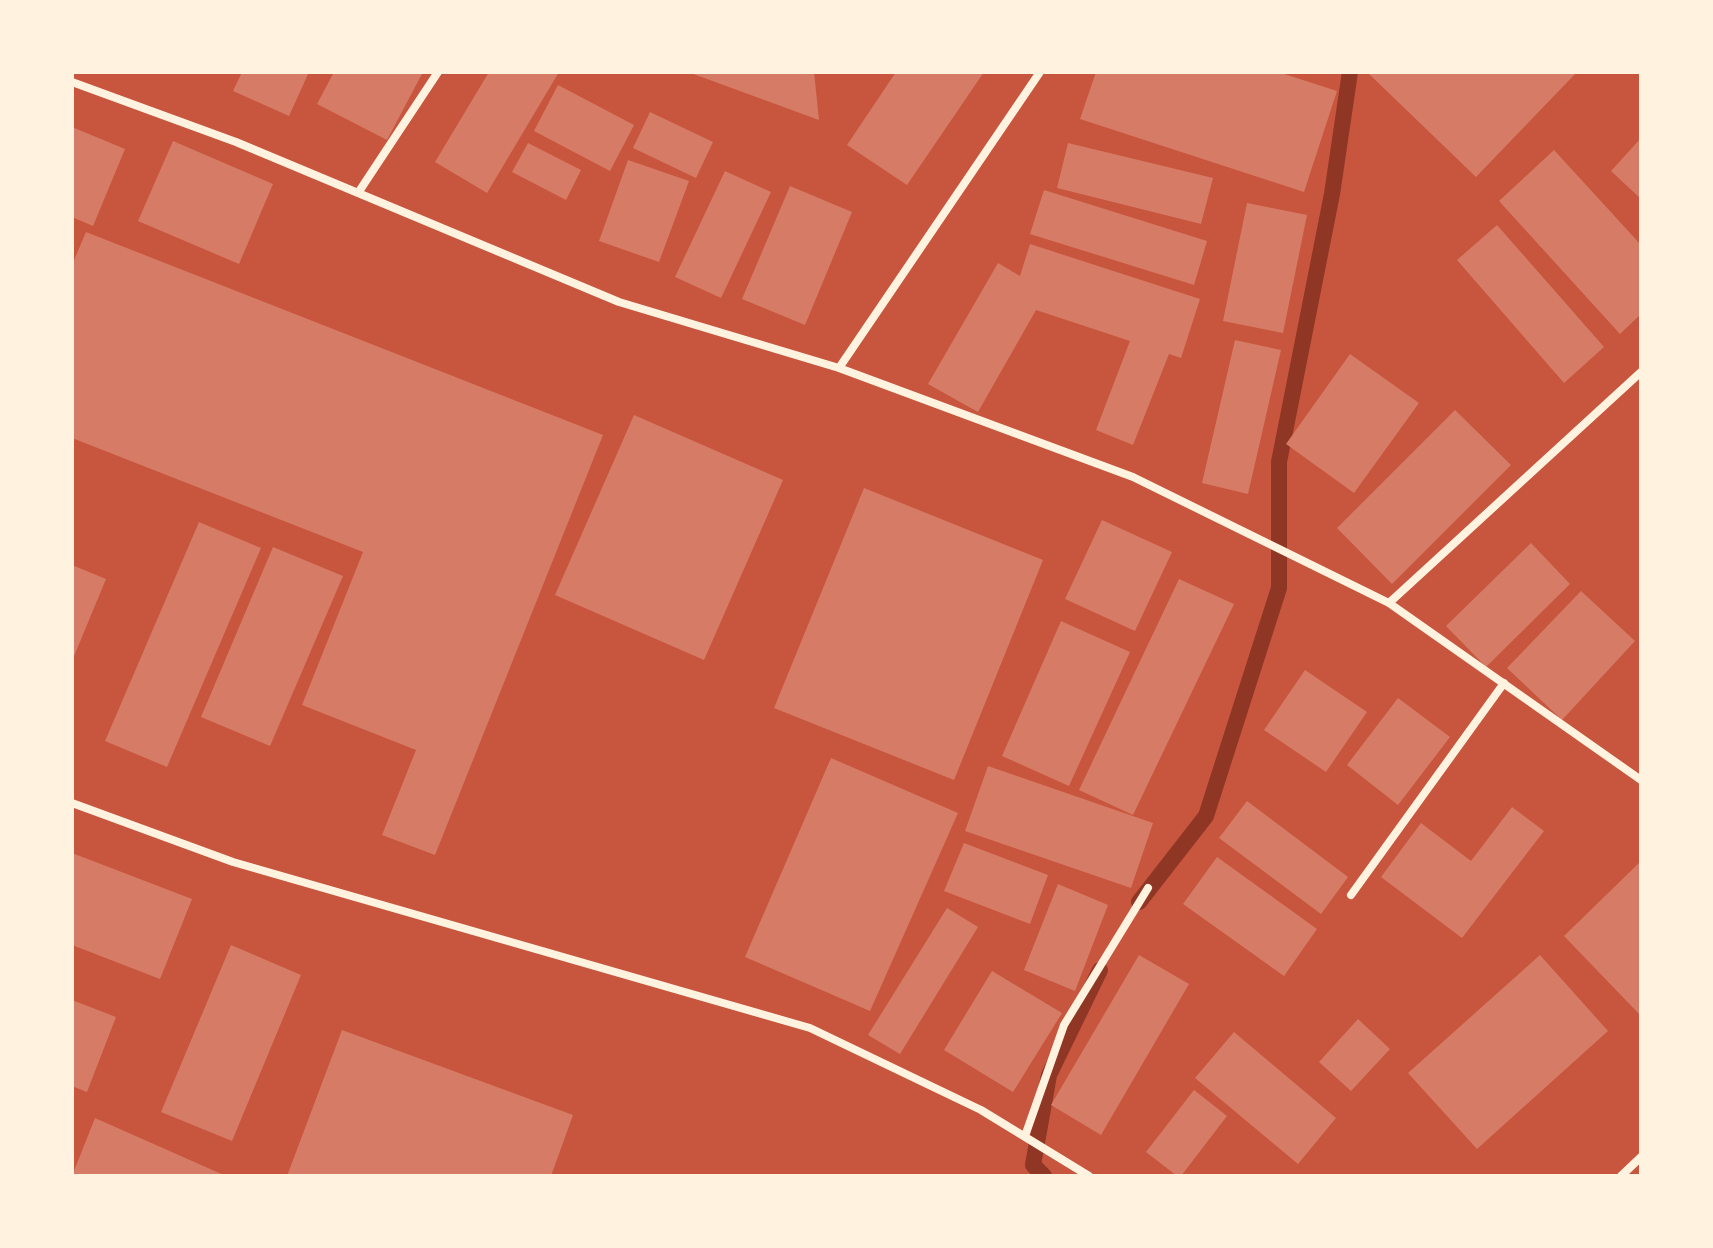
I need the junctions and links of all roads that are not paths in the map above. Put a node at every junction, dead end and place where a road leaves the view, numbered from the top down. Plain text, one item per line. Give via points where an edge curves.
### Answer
1 (438, 72) edge
2 (1040, 72) edge
3 (72, 82) edge
4 (358, 193) junction
5 (839, 368) junction
6 (1641, 372) edge
7 (1389, 603) junction
8 (1504, 683) junction
9 (1641, 780) edge
10 (72, 803) edge
11 (1148, 888) dead end
12 (1351, 895) dead end
13 (1025, 1136) junction
14 (1641, 1157) edge
15 (1089, 1176) edge
16 (1621, 1176) edge

1 - 4 street
2 - 5 street
3 - 4 street
4 - 5 street via 619,302
5 - 7 street via 1133,477
6 - 7 street
7 - 8 street
8 - 9 street
8 - 12 street
10 - 13 street via 233,862 810,1028
11 - 13 street via 1064,1025
13 - 15 street
14 - 16 street

